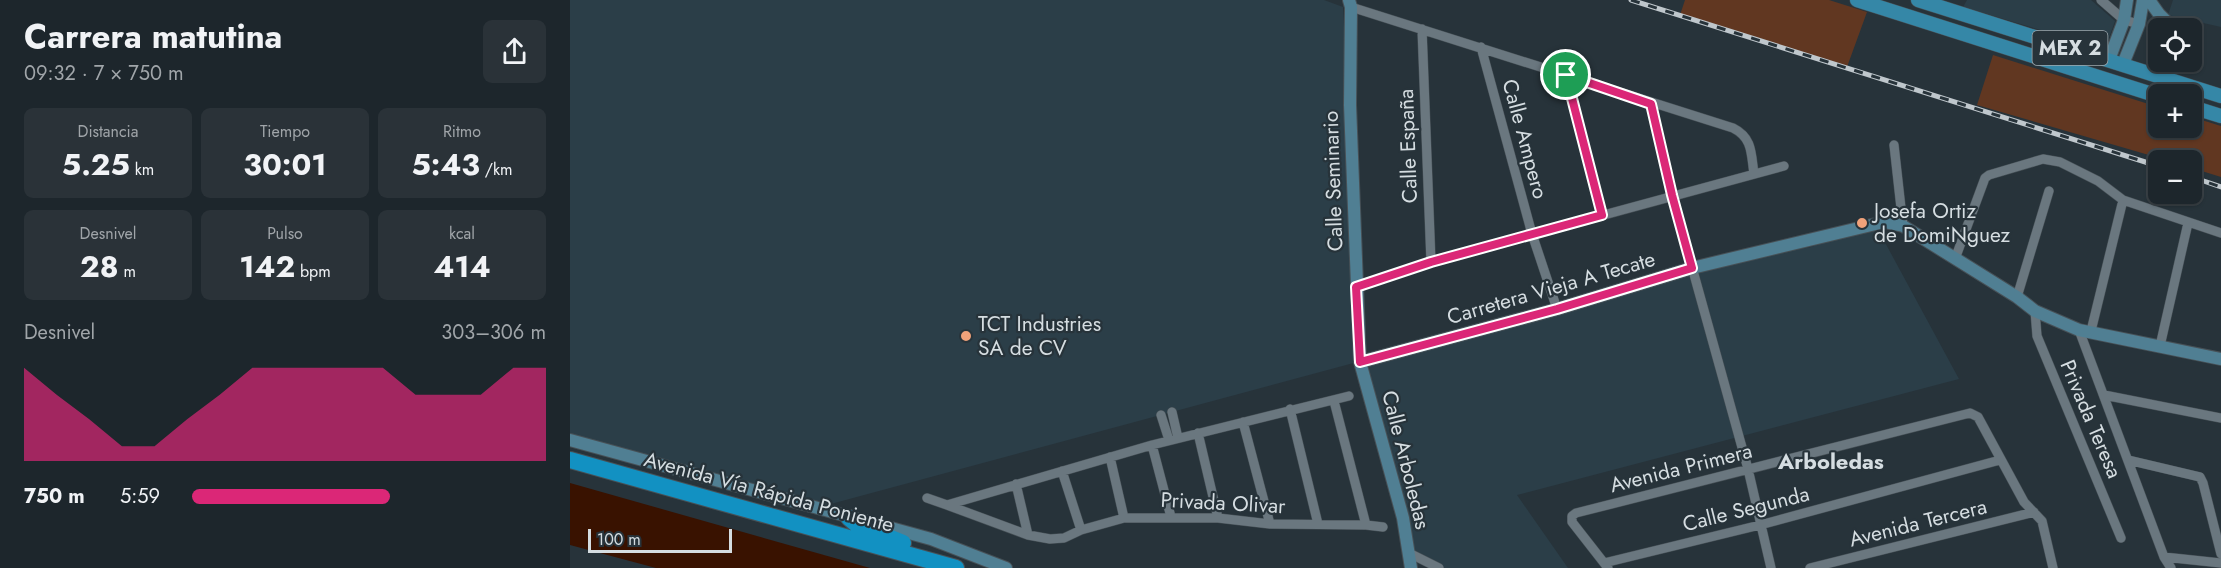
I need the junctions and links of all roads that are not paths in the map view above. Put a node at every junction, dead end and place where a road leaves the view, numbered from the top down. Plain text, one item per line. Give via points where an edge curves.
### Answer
1 (1857, 0) edge
2 (1918, 0) edge
3 (2101, 0) edge
4 (2127, 0) edge
5 (2143, 0) edge
6 (2149, 0) edge
7 (1350, 3) edge
8 (2163, 18) edge
9 (2124, 20) junction
10 (2139, 24) junction
11 (1422, 28) junction
12 (1481, 47) junction
13 (2109, 60) junction
14 (2123, 64) junction
15 (1566, 75) junction
16 (2148, 93) edge
17 (2221, 96) edge
18 (1651, 104) junction
19 (2202, 110) edge
20 (2221, 116) edge
21 (1894, 145) dead end
22 (1784, 166) dead end
23 (1754, 174) junction
24 (2049, 190) dead end
25 (1672, 195) junction
26 (2123, 200) junction
27 (1602, 215) junction
28 (2188, 223) junction
29 (1903, 226) junction
30 (2221, 233) edge
31 (1532, 234) junction
32 (1955, 259) junction
33 (1431, 262) junction
34 (1692, 268) junction
35 (1356, 287) junction
36 (2017, 297) junction
37 (1557, 309) junction
38 (2035, 311) junction
39 (2085, 331) junction
40 (2160, 346) junction
41 (2221, 359) edge
42 (1360, 362) junction
43 (2104, 395) junction
44 (1349, 396) dead end
45 (1334, 401) junction
46 (1290, 409) junction
47 (1172, 412) dead end
48 (1161, 415) dead end
49 (2221, 418) edge
50 (1175, 422) junction
51 (1243, 422) junction
52 (1164, 426) junction
53 (1198, 433) junction
54 (1174, 439) junction
55 (570, 440) edge
56 (1152, 445) junction
57 (1110, 457) junction
58 (570, 460) edge
59 (2000, 460) junction
60 (2128, 460) junction
61 (1748, 469) junction
62 (1062, 471) junction
63 (1016, 484) junction
64 (927, 498) dead end
65 (947, 505) junction
66 (2034, 512) junction
67 (1172, 517) junction
68 (849, 518) junction
69 (1124, 518) junction
70 (1218, 518) junction
71 (1270, 524) junction
72 (1318, 524) junction
73 (1366, 525) junction
74 (1760, 525) junction
75 (1383, 527) dead end
76 (1081, 530) junction
77 (1028, 535) junction
78 (2121, 538) dead end
79 (1409, 553) junction
80 (2221, 554) edge
81 (2164, 557) junction
82 (2221, 563) edge
83 (950, 566) edge
84 (1606, 566) edge
85 (1006, 568) edge
86 (1411, 568) edge
87 (1439, 568) edge
88 (1771, 568) edge
89 (1810, 568) edge
90 (2053, 568) edge
91 (2171, 568) edge

1 - 16 main road, MEX 2
2 - 13 main road, MEX 2
3 - 9 street
4 - 9 street
5 - 10 street
6 - 8 street
7 - 11 street
7 - 35 street, Calle Seminario
9 - 10 street
9 - 13 street
10 - 14 street
11 - 12 street
11 - 33 street, Calle España
12 - 15 street
12 - 31 street, Calle Ampero
13 - 14 main road, MEX 2
14 - 17 main road, MEX 2
15 - 18 street
15 - 27 street
18 - 23 street via 1743,133
18 - 25 street
19 - 20 main road
21 - 29 street
22 - 23 street
23 - 25 street
24 - 36 street
25 - 27 street
25 - 34 street
26 - 28 street
26 - 32 street via 2098,181 2060,162 2043,159 1989,175
26 - 39 street
27 - 31 street
28 - 30 street
28 - 40 street
29 - 32 street, Carretera Vieja A Tecate
29 - 34 street, Carretera Vieja A Tecate via 1884,222
31 - 33 street
31 - 37 street, Calle Ampero
32 - 36 street, Carretera Vieja A Tecate
33 - 35 street
34 - 37 street, Carretera Vieja A Tecate
34 - 61 street
35 - 42 street, Calle Seminario
36 - 38 street, Carretera Vieja A Tecate
37 - 42 street, Carretera Vieja A Tecate
38 - 39 street, Carretera Vieja A Tecate
38 - 78 street, Privada Teresa via 2037,336
39 - 40 street, Carretera Vieja A Tecate
39 - 43 street
40 - 41 street, Carretera Vieja A Tecate
42 - 79 street, Calle Arboledas
43 - 49 street
43 - 60 street
44 - 45 street
45 - 46 street
45 - 73 street
46 - 51 street
46 - 72 street
47 - 50 street
48 - 52 street
50 - 52 street
50 - 54 street
51 - 53 street
51 - 71 street
52 - 54 street
53 - 54 street
53 - 70 street
54 - 56 street
55 - 68 street
56 - 57 street
56 - 67 street
57 - 62 street
57 - 69 street
58 - 83 highway, Avenida Vía Rápida Poniente
59 - 61 street, Avenida Primera via 1978,417 1970,413
59 - 66 street
59 - 74 street, Calle Segunda
60 - 80 street via 2199,477
60 - 81 street
61 - 74 street
61 - 84 street, Avenida Primera via 1576,513 1572,522
62 - 63 street
62 - 76 street
63 - 65 street
63 - 77 street
64 - 65 street, Privada Olivar
65 - 77 street, Privada Olivar
66 - 89 street, Avenida Tercera
66 - 90 street via 2043,521
67 - 69 street, Privada Olivar
67 - 70 street, Privada Olivar
68 - 83 highway
68 - 85 street via 931,539
69 - 76 street, Privada Olivar
70 - 71 street, Privada Olivar
71 - 72 street, Privada Olivar
72 - 73 street, Privada Olivar
73 - 75 street, Privada Olivar
74 - 84 street, Calle Segunda
74 - 88 street
76 - 77 street, Privada Olivar via 1065,538
79 - 86 street, Calle Arboledas
79 - 87 street
81 - 82 street
81 - 91 street

